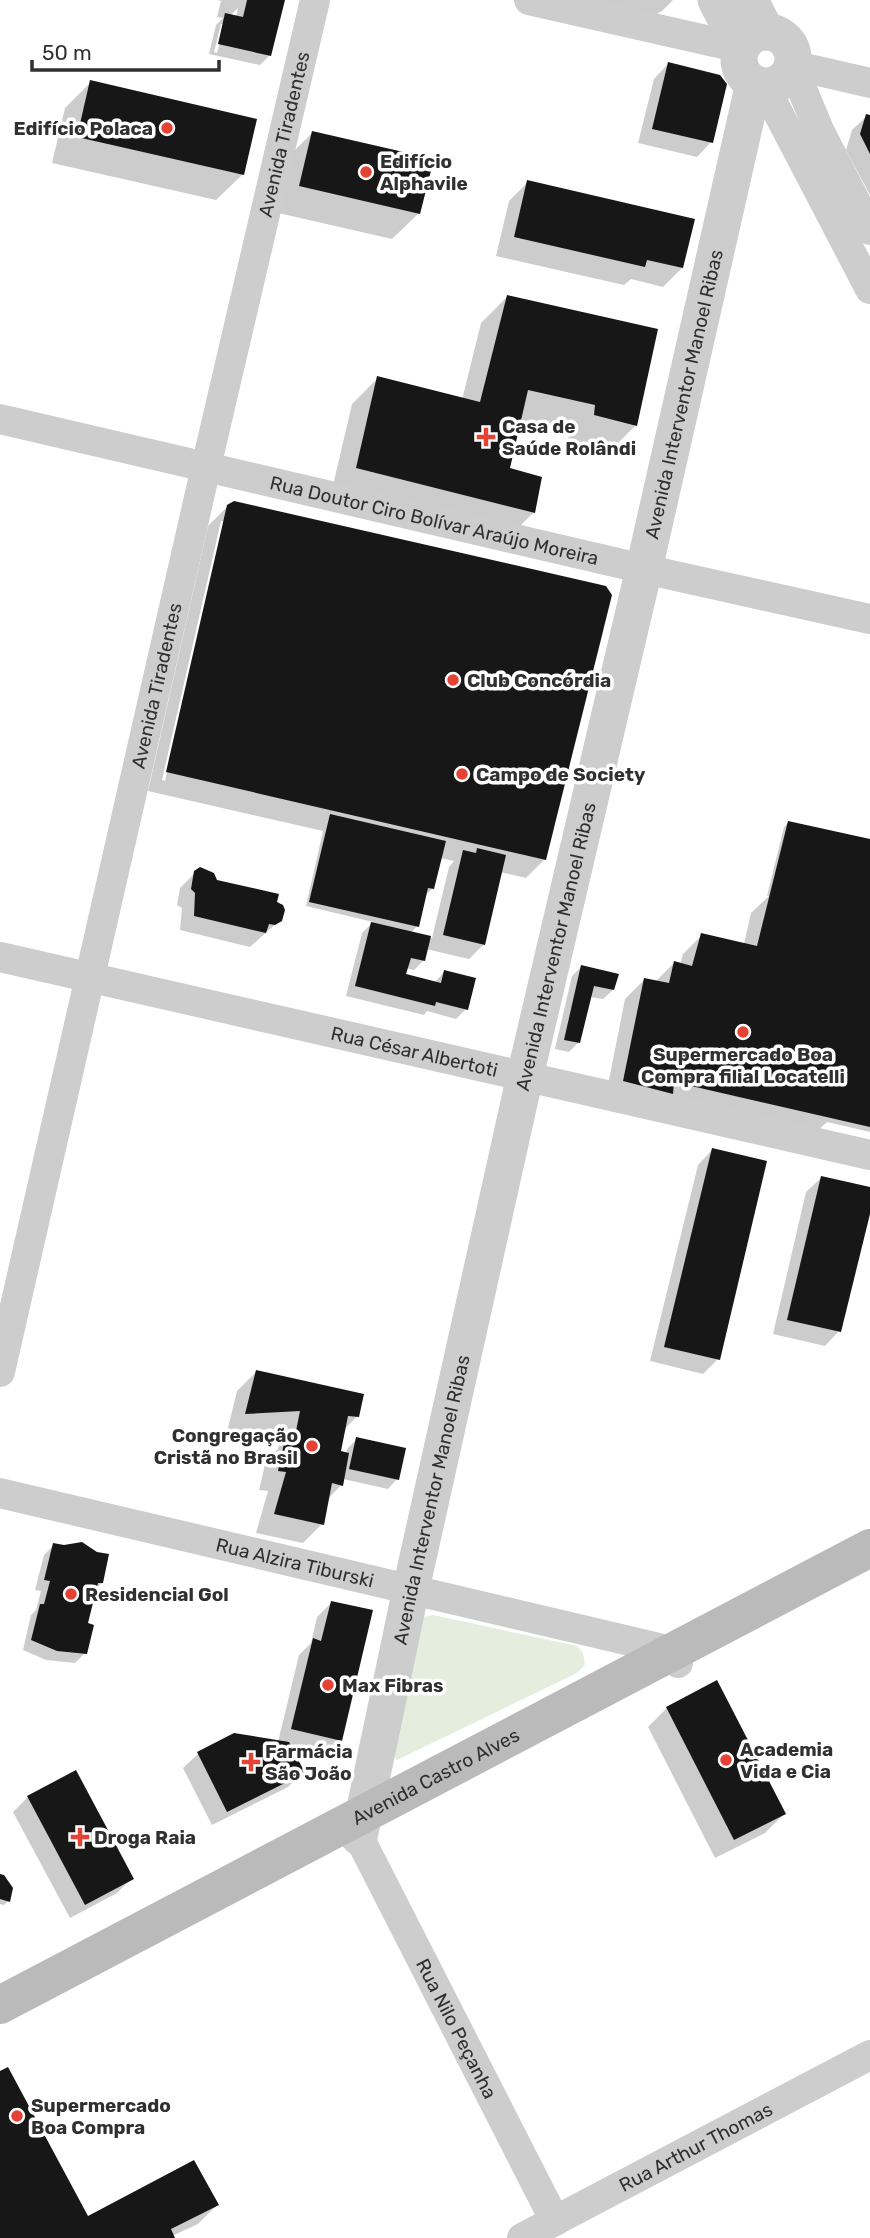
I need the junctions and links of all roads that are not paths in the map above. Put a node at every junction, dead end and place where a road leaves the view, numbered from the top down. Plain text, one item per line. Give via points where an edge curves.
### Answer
1 (316, 0) edge
2 (528, 0) edge
3 (716, 0) edge
4 (758, 20) edge
5 (770, 78) junction
6 (870, 83) edge
7 (870, 230) edge
8 (870, 289) edge
9 (0, 419) edge
10 (206, 467) junction
11 (644, 569) junction
12 (870, 619) edge
13 (0, 957) edge
14 (91, 978) junction
15 (525, 1076) junction
16 (870, 1155) edge
17 (0, 1372) edge
18 (0, 1493) edge
19 (870, 1548) edge
20 (870, 1570) edge
21 (411, 1589) junction
22 (676, 1660) junction
23 (360, 1825) junction
24 (160, 1930) junction
25 (0, 2005) edge
26 (0, 2024) edge
27 (870, 2055) edge
28 (555, 2221) junction
29 (522, 2238) edge

1 - 10 street, Avenida Tiradentes
2 - 4 street
3 - 4 street
4 - 5 street via 792,51
4 - 5 street via 740,68 747,79
5 - 6 street
5 - 7 street via 819,130
5 - 8 street
5 - 11 street, Avenida Interventor Manoel Ribas
9 - 10 street, Rua Doutor Ciro Bolívar Araújo Moreira
10 - 11 street, Rua Doutor Ciro Bolívar Araújo Moreira
10 - 14 street, Avenida Tiradentes
11 - 12 street, Rua Doutor Ciro Bolívar Araújo Moreira
11 - 15 street, Avenida Interventor Manoel Ribas
13 - 14 street, Rua César Albertoti
14 - 15 street, Rua César Albertoti
14 - 17 street, Avenida Tiradentes
15 - 16 street, Rua César Albertoti
15 - 21 street, Avenida Interventor Manoel Ribas
18 - 21 street, Rua Alzira Tiburski
19 - 22 main road, Avenida Castro Alves
20 - 22 main road, Avenida Castro Alves
21 - 22 street, Rua Alzira Tiburski
21 - 23 street, Avenida Interventor Manoel Ribas
22 - 23 main road, Avenida Castro Alves
23 - 24 main road, Avenida Castro Alves
23 - 28 street, Rua Nilo Peçanha
24 - 25 main road, Avenida Castro Alves
24 - 26 main road, Avenida Castro Alves
27 - 28 street, Rua Arthur Thomas
28 - 29 street, Rua Arthur Thomas

